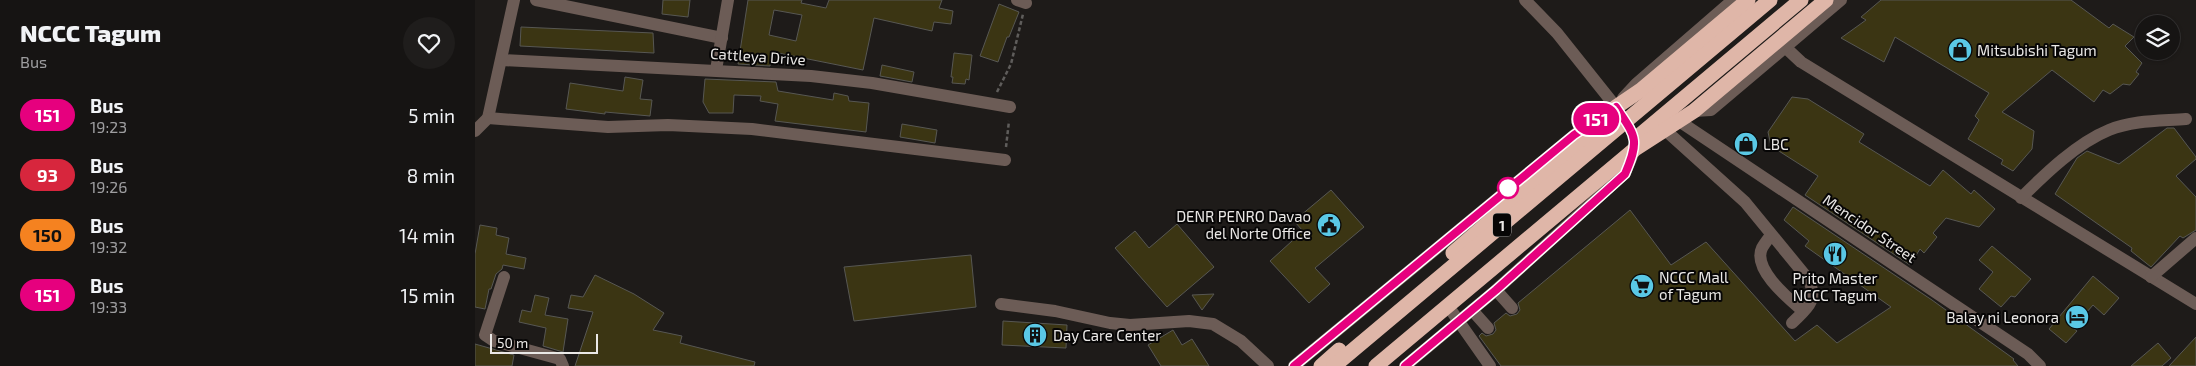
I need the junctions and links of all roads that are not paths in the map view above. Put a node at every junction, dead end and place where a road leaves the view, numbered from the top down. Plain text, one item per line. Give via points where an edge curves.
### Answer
1 (514, 0) edge
2 (536, 0) edge
3 (728, 0) edge
4 (1525, 0) edge
5 (1733, 0) edge
6 (1748, 0) edge
7 (1771, 0) edge
8 (1801, 0) edge
9 (1826, 0) edge
10 (1841, 0) edge
11 (722, 38) junction
12 (1785, 47) junction
13 (502, 60) junction
14 (716, 70) junction
15 (1010, 107) road end
16 (1616, 107) junction
17 (1694, 111) junction
18 (488, 118) junction
19 (2186, 119) dead end
20 (1679, 120) junction
21 (1662, 130) junction
22 (475, 131) edge
23 (1635, 149) junction
24 (1005, 160) road end
25 (2021, 198) junction
26 (1471, 228) junction
27 (1771, 235) junction
28 (2196, 238) edge
29 (2151, 276) junction
30 (504, 277) dead end
31 (1496, 290) junction
32 (1001, 304) dead end
33 (2196, 304) edge
34 (1448, 306) junction
35 (1512, 308) dead end
36 (1471, 310) junction
37 (1803, 311) junction
38 (1459, 321) junction
39 (1792, 323) dead end
40 (1488, 328) dead end
41 (563, 366) edge
42 (1269, 366) edge
43 (1294, 366) edge
44 (1321, 366) edge
45 (1334, 366) edge
46 (1365, 366) edge
47 (1376, 366) edge
48 (1405, 366) edge
49 (1490, 366) edge
50 (2040, 366) edge

1 - 13 street
2 - 11 street
3 - 11 street
4 - 16 street via 1557,33
5 - 16 street via 1636,84
6 - 16 highway, 1 via 1641,90
7 - 45 highway, 1
8 - 46 highway, 1
9 - 17 highway, 1
10 - 12 street
11 - 14 street
12 - 17 street via 1711,110
12 - 25 street via 1801,62
13 - 14 street, Cattleya Drive
13 - 18 street
14 - 15 street, Cattleya Drive via 872,83
16 - 21 highway via 1640,127 1650,131
16 - 23 highway via 1632,132
16 - 26 highway, 1 via 1596,130
17 - 20 highway, 1
18 - 22 street
18 - 24 street via 608,127 668,125 752,129
19 - 25 street via 2137,123 2110,130 2052,168
20 - 21 highway, 1
20 - 50 street, Mencidor Street via 2020,348
21 - 23 highway, 1
21 - 27 street via 1729,186
23 - 31 street via 1625,174
23 - 34 highway, 1
25 - 29 street
26 - 43 street
26 - 44 highway, 1
27 - 37 street via 1811,286 1813,298
27 - 37 street via 1761,249 1762,264 1779,290
28 - 29 street
29 - 33 street
30 - 41 street via 485,335 494,341 560,359
31 - 35 street
31 - 36 street
32 - 42 street via 1130,325 1189,321 1213,324 1241,341
34 - 38 street
34 - 47 highway, 1
36 - 38 street
36 - 40 street
37 - 39 street
38 - 48 street
38 - 49 street

